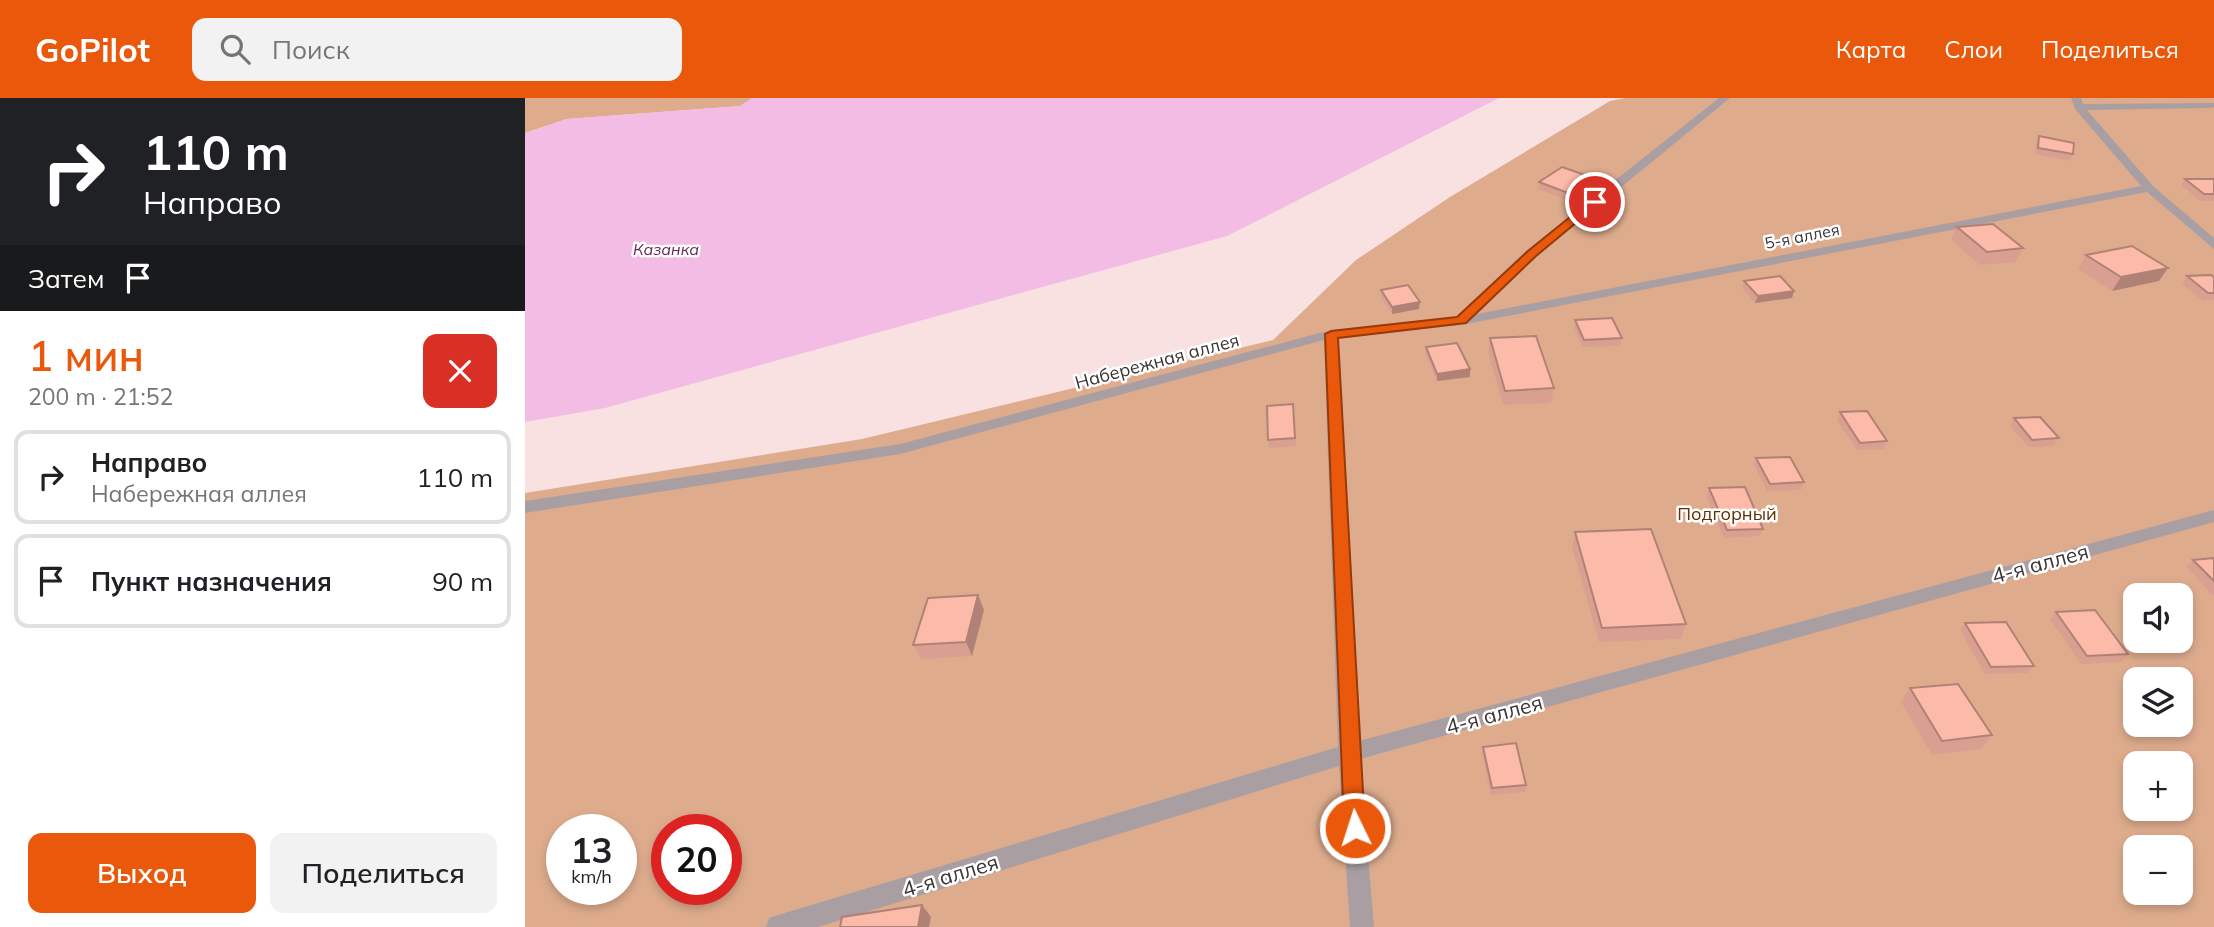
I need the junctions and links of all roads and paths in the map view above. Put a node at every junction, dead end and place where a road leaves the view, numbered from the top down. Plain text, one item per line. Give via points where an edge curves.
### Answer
1 (1725, 98) edge
2 (2078, 103) edge
3 (2210, 104) dead end
4 (2149, 188) junction
5 (2214, 245) edge
6 (1461, 321) junction
7 (1331, 334) junction
8 (525, 508) edge
9 (2214, 516) edge
10 (1349, 753) junction
11 (778, 927) edge
12 (1362, 927) edge

1 - 6 lane via 1532,253
2 - 3 lane
2 - 4 lane
4 - 5 lane
4 - 6 lane, 5-я аллея
6 - 7 lane, Набережная аллея
7 - 8 lane, Набережная аллея via 900,449
7 - 10 lane
9 - 10 lane, 4-я аллея
10 - 11 lane, 4-я аллея
10 - 12 lane

